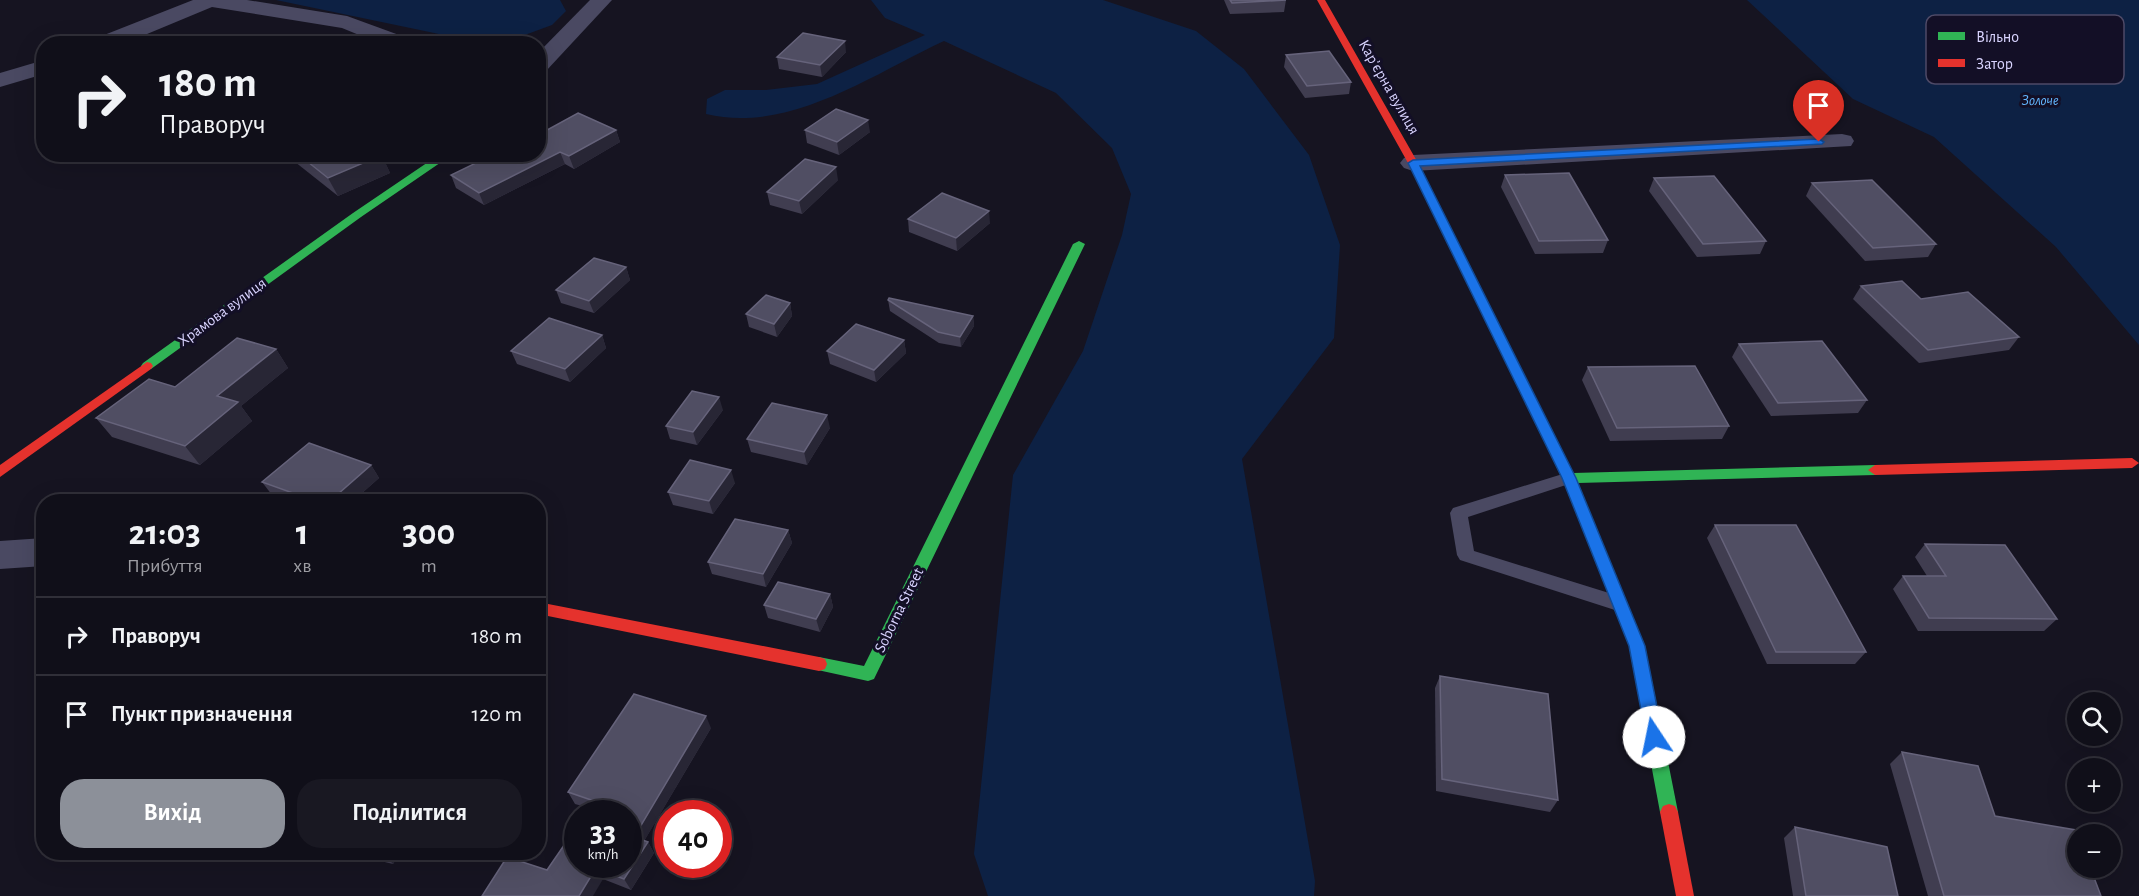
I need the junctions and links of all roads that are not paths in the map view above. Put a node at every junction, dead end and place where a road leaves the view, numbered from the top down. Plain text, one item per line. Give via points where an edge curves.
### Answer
1 (602, 0) edge
2 (1321, 0) edge
3 (208, 1) edge
4 (122, 36) edge
5 (382, 36) edge
6 (546, 58) edge
7 (36, 69) edge
8 (0, 80) edge
9 (1842, 141) dead end
10 (436, 162) edge
11 (1413, 163) junction
12 (1079, 244) dead end
13 (2132, 463) dead end
14 (0, 472) edge
15 (1569, 478) junction
16 (36, 553) edge
17 (0, 555) edge
18 (1620, 603) junction
19 (546, 610) edge
20 (1685, 896) edge

1 - 6 street
2 - 11 street, Карʼєрна вулиця
3 - 4 street
3 - 5 street via 347,22
7 - 8 street
9 - 11 street
10 - 14 street, Храмова вулиця
11 - 15 street, Карʼєрна вулиця
12 - 19 street, Soborna Street via 868,674
13 - 15 street
15 - 18 street, Карʼєрна вулиця
15 - 18 lane via 1459,513 1466,555
16 - 17 street
18 - 20 street, Карʼєрна вулиця via 1637,646

